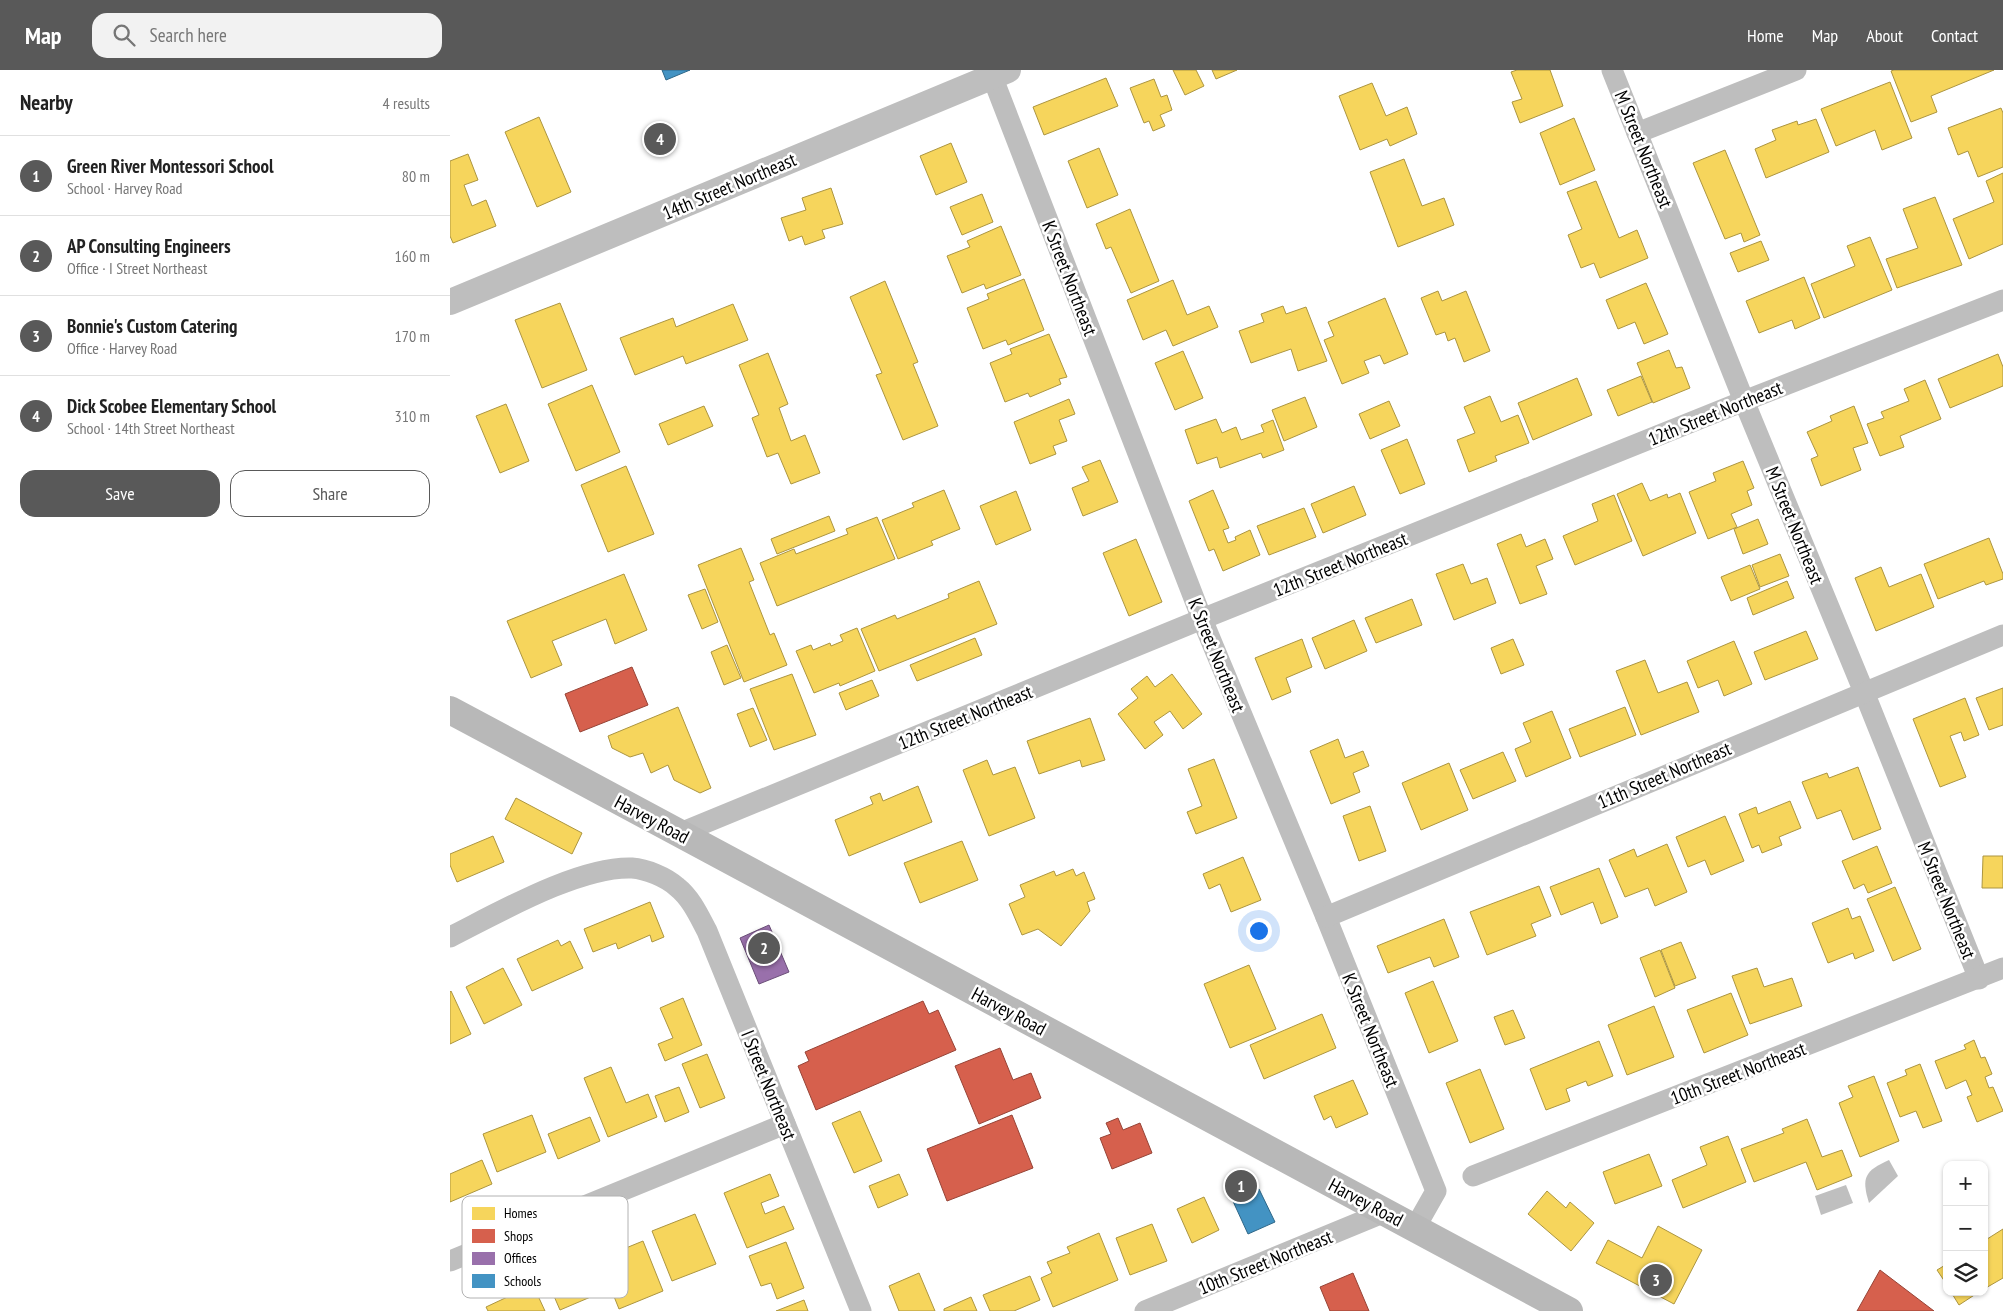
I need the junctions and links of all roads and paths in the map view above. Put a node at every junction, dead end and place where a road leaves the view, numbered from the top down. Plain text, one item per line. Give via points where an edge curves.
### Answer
1 (1612, 70) edge
2 (1796, 70) edge
3 (1000, 73) edge
4 (1637, 133) junction
5 (2003, 300) edge
6 (450, 302) edge
7 (1744, 401) junction
8 (1202, 619) junction
9 (2003, 635) edge
10 (1864, 692) junction
11 (450, 710) edge
12 (678, 834) junction
13 (1326, 917) junction
14 (450, 936) edge
15 (2003, 968) edge
16 (1979, 979) junction
17 (785, 1124) junction
18 (1473, 1176) dead end
19 (609, 1196) edge
20 (1385, 1212) junction
21 (1415, 1228) junction
22 (462, 1256) edge
23 (450, 1261) edge
24 (861, 1311) edge
25 (1145, 1311) edge
26 (1569, 1311) edge

1 - 4 street, M Street Northeast
2 - 4 street
3 - 6 street, 14th Street Northeast
3 - 8 street, K Street Northeast
4 - 7 street, M Street Northeast
5 - 7 street, 12th Street Northeast
7 - 8 street, 12th Street Northeast
7 - 10 street, M Street Northeast
8 - 12 street, 12th Street Northeast
8 - 13 street, K Street Northeast
9 - 10 street, 11th Street Northeast
10 - 13 street, 11th Street Northeast
10 - 16 street, M Street Northeast
11 - 12 main road, Harvey Road
12 - 20 main road, Harvey Road
13 - 21 street, K Street Northeast via 1436,1191
14 - 17 street, I Street Northeast via 550,888 583,876 632,868 656,874 677,887 693,905 707,931
15 - 16 street, 10th Street Northeast
16 - 18 street, 10th Street Northeast
17 - 19 street
17 - 24 street, I Street Northeast
20 - 21 main road, Harvey Road
20 - 25 street, 10th Street Northeast
21 - 26 main road, Harvey Road
22 - 23 street

